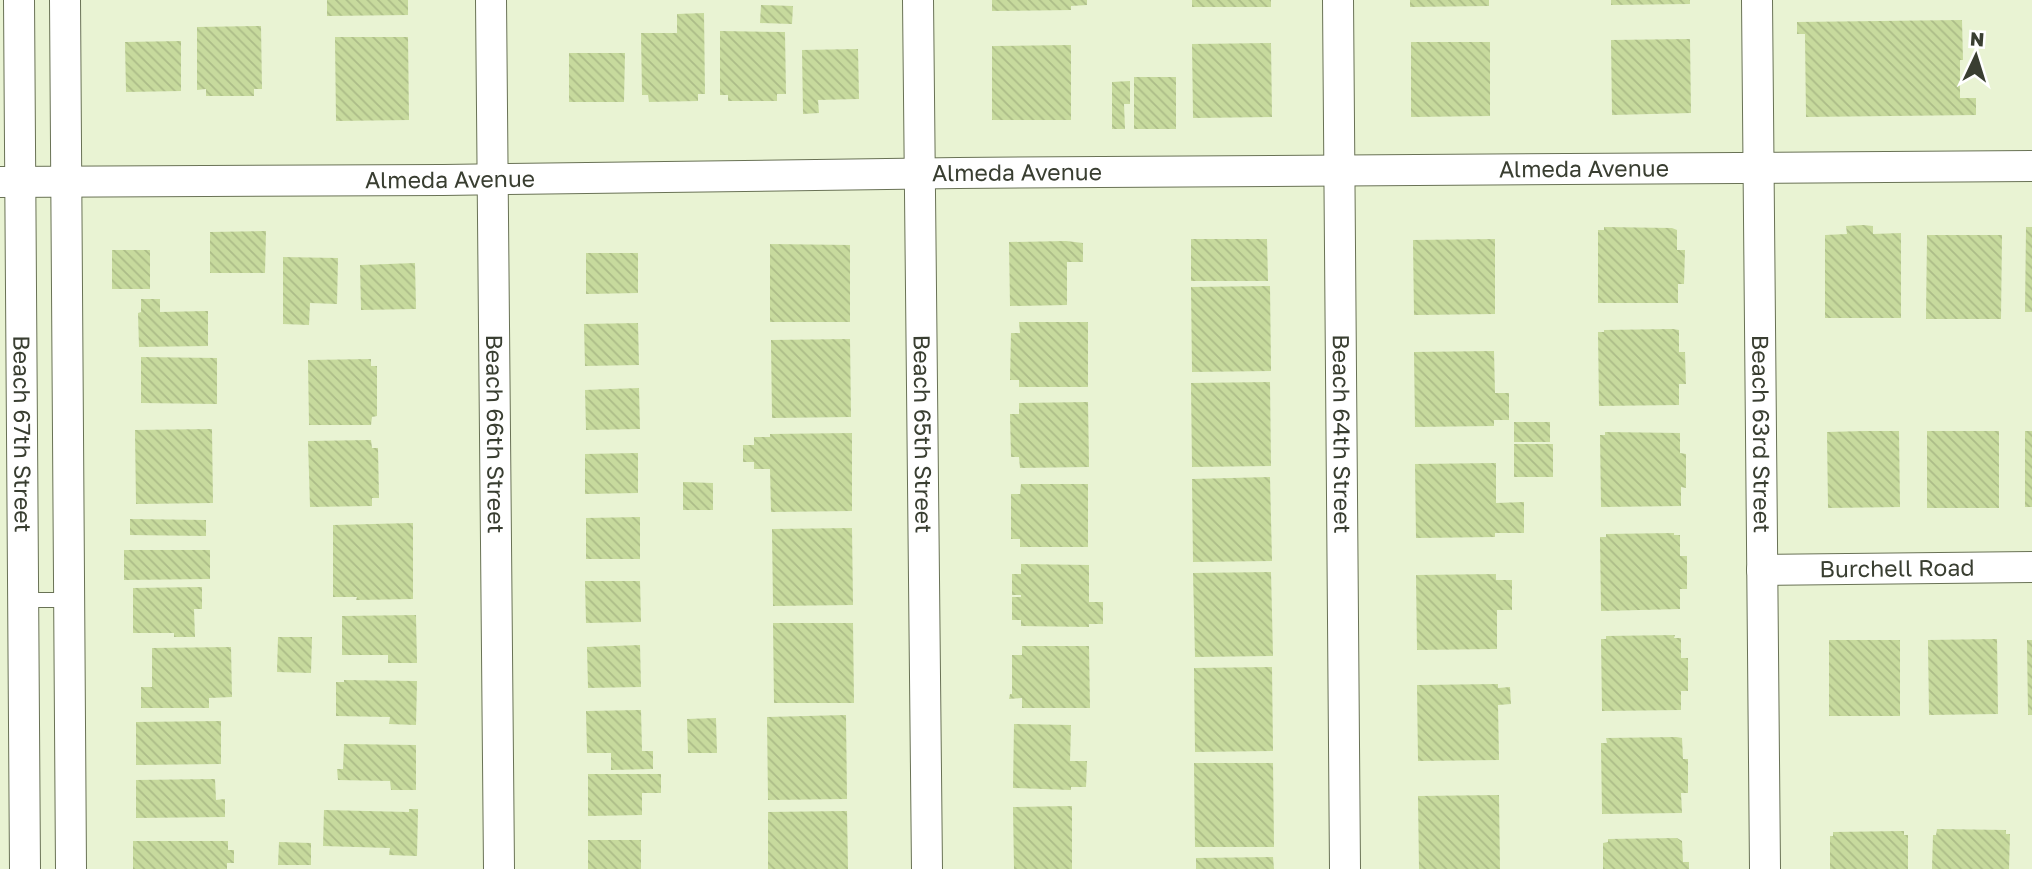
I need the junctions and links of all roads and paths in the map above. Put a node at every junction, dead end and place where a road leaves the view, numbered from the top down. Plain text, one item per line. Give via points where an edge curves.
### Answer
1 (19, 0) edge
2 (65, 0) edge
3 (491, 0) edge
4 (918, 0) edge
5 (1338, 0) edge
6 (1757, 0) edge
7 (2032, 166) edge
8 (1758, 167) junction
9 (1339, 171) junction
10 (921, 173) junction
11 (494, 179) junction
12 (10, 182) edge
13 (66, 182) junction
14 (2032, 567) edge
15 (1762, 570) junction
16 (23, 600) junction
17 (69, 600) junction
18 (25, 869) edge
19 (71, 869) edge
20 (499, 869) edge
21 (927, 869) edge
22 (1345, 869) edge
23 (1765, 869) edge

1 - 12 street, Beach 67th Street
2 - 13 street, Beach 67th Street
3 - 11 street, Beach 66th Street
4 - 10 street, Beach 65th Street
5 - 9 street, Beach 64th Street
6 - 8 street, Beach 63rd Street
7 - 8 street, Almeda Avenue
8 - 9 street, Almeda Avenue
8 - 15 street, Beach 63rd Street
9 - 10 street, Almeda Avenue
9 - 22 street, Beach 64th Street
10 - 11 street, Almeda Avenue
10 - 21 street, Beach 65th Street
11 - 13 street, Almeda Avenue
11 - 20 street, Beach 66th Street
12 - 13 street, Almeda Avenue
12 - 16 street, Beach 67th Street
13 - 17 street, Beach 67th Street
14 - 15 street, Burchell Road
15 - 23 street, Beach 63rd Street
16 - 17 lane
16 - 18 street, Beach 67th Street
17 - 19 street, Beach 67th Street

